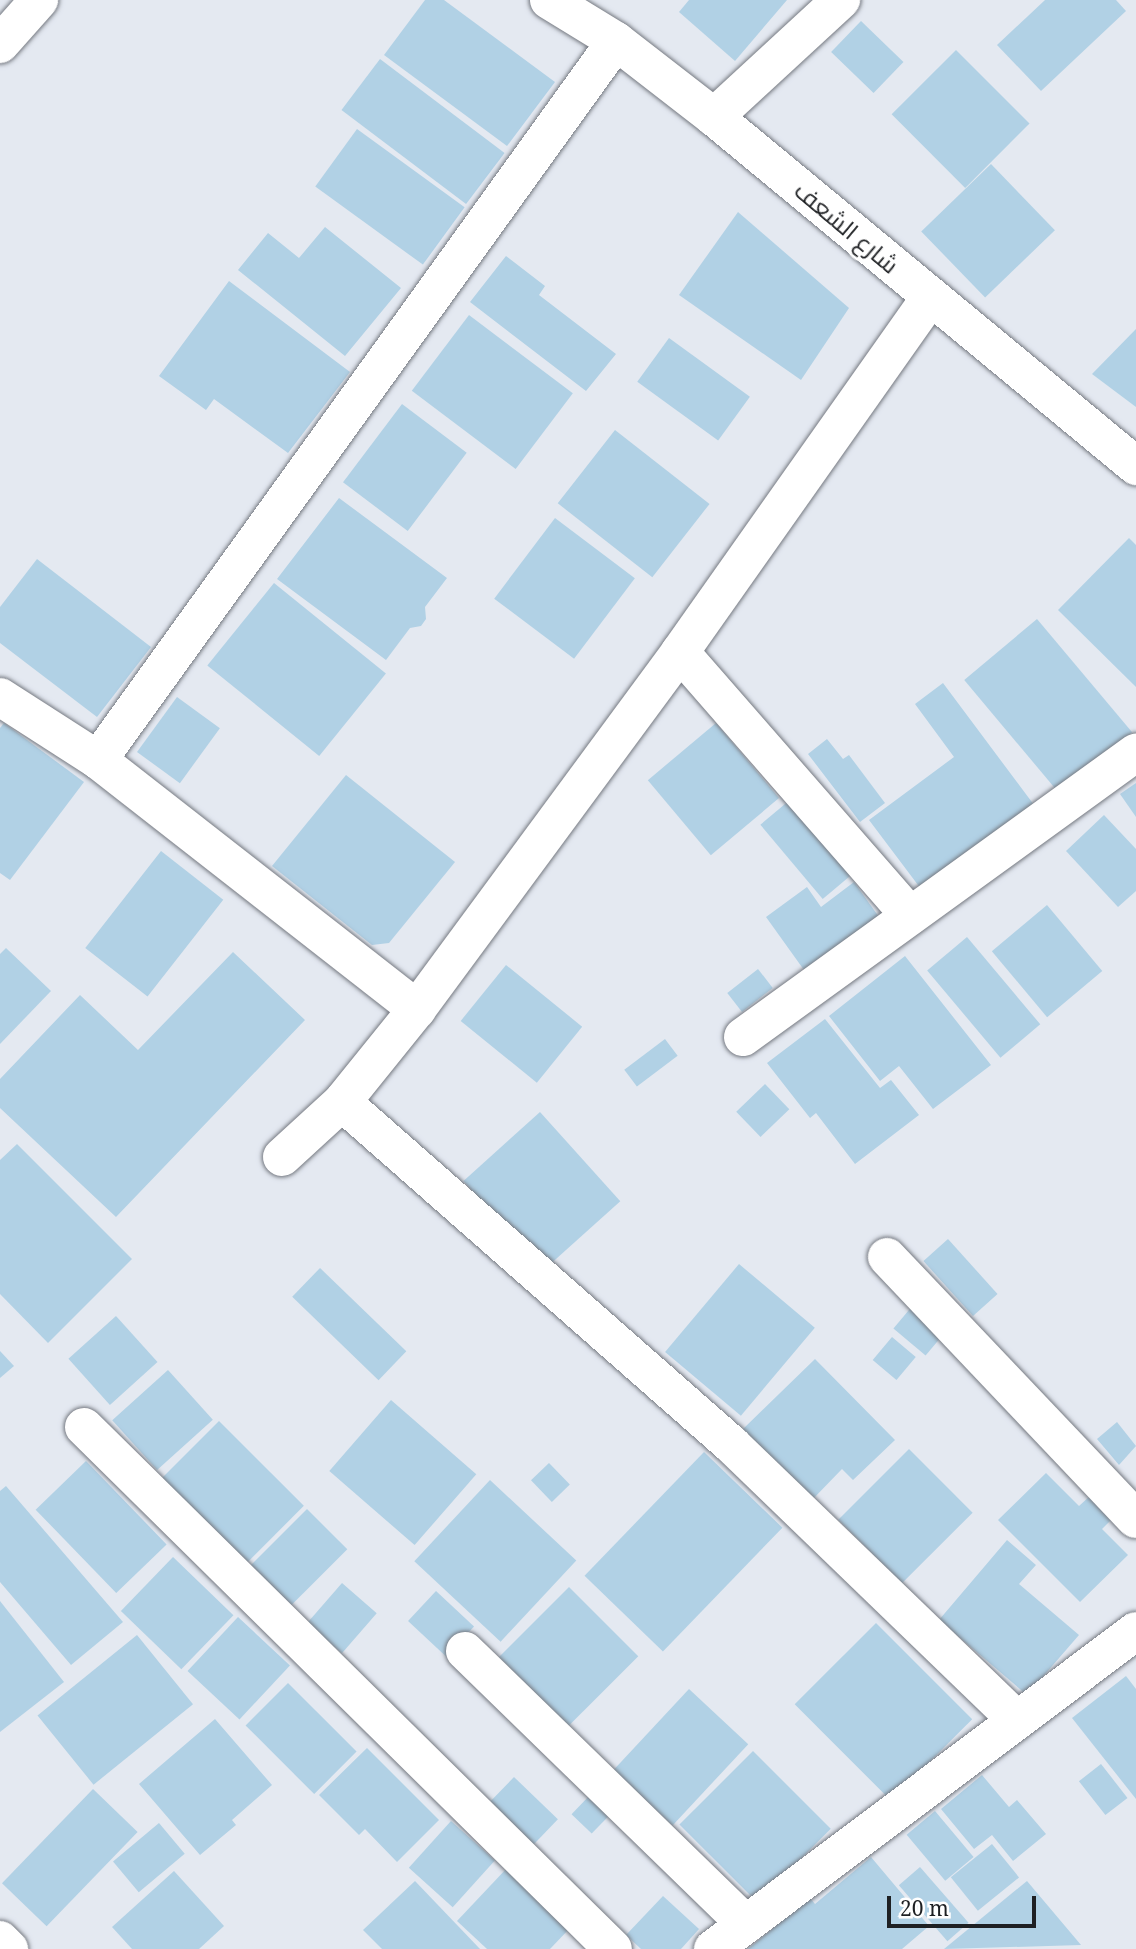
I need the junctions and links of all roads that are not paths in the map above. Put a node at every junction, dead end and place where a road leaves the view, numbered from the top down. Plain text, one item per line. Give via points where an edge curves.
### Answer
1 (40, 0) edge
2 (549, 0) edge
3 (841, 0) edge
4 (616, 41) junction
5 (0, 44) edge
6 (714, 117) junction
7 (930, 297) junction
8 (1136, 466) edge
9 (680, 652) junction
10 (0, 697) edge
11 (1136, 752) edge
12 (98, 760) junction
13 (910, 916) junction
14 (417, 1009) junction
15 (743, 1037) dead end
16 (342, 1102) junction
17 (282, 1157) dead end
18 (887, 1256) dead end
19 (84, 1427) dead end
20 (1136, 1519) edge
21 (1136, 1631) edge
22 (466, 1651) dead end
23 (1017, 1720) junction
24 (746, 1924) junction
25 (0, 1940) edge
26 (9, 1949) edge
27 (613, 1949) edge
28 (713, 1949) edge

1 - 5 street
2 - 4 street, شارع الشعف
3 - 6 street
4 - 6 street, شارع الشعف
4 - 12 street
6 - 7 street, شارع الشعف
7 - 8 street, شارع الشعف
7 - 9 street
9 - 13 street
9 - 14 street
10 - 12 street
11 - 13 street
12 - 14 street
13 - 15 street
14 - 16 street
16 - 17 street
16 - 23 street via 732,1445
18 - 20 street
19 - 27 street
21 - 23 street
22 - 24 street
23 - 24 street
24 - 28 street
25 - 26 street

